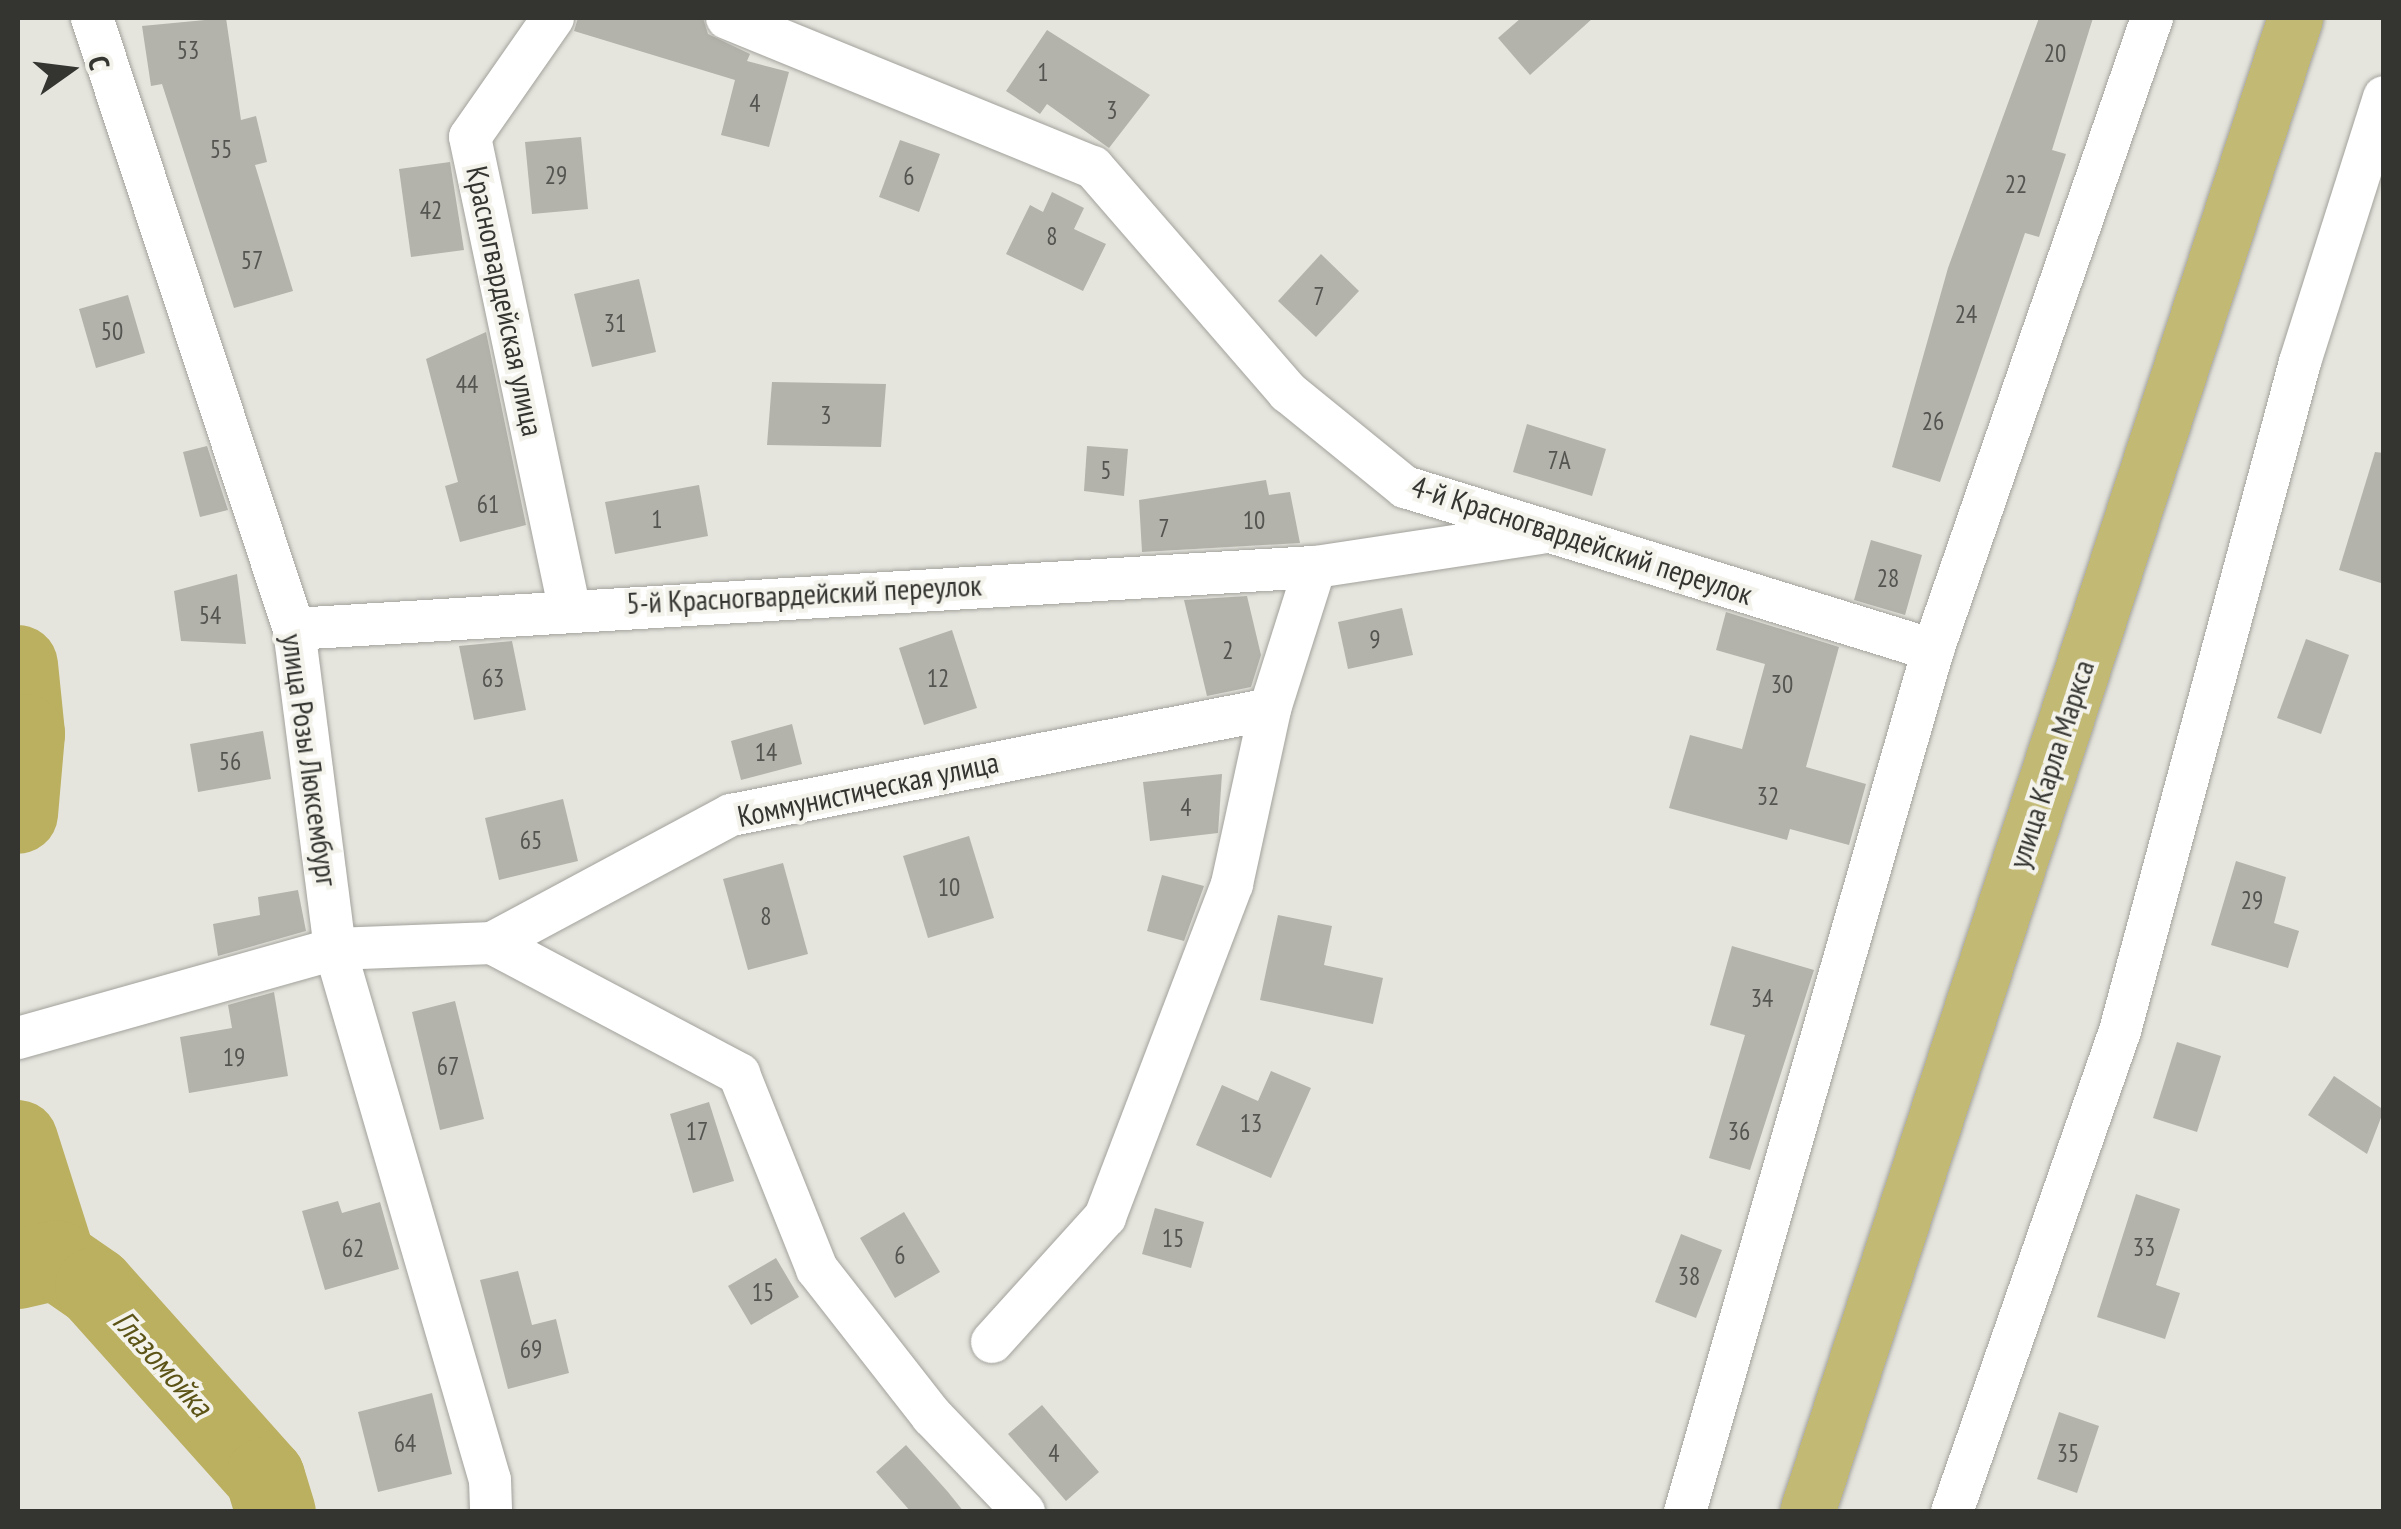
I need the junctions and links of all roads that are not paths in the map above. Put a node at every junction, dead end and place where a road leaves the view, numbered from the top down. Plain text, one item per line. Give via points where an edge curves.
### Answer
1 (92, 18) edge
2 (553, 18) edge
3 (727, 18) edge
4 (2152, 18) edge
5 (2295, 18) edge
6 (2384, 97) edge
7 (1551, 532) junction
8 (1315, 567) junction
9 (569, 606) junction
10 (294, 629) junction
11 (1933, 650) junction
12 (1270, 709) junction
13 (492, 944) junction
14 (336, 948) junction
15 (18, 1038) edge
16 (992, 1342) dead end
17 (491, 1512) edge
18 (1024, 1512) edge
19 (1684, 1512) edge
20 (1807, 1512) edge
21 (1952, 1512) edge

1 - 10 street, улица Розы Люксембург
2 - 9 street, Красногвардейская улица via 470,137
3 - 7 street, 4-й Красногвардейский переулок via 1093,167 1288,392 1405,486
4 - 11 street
5 - 20 main road, улица Карла Маркса
6 - 21 street via 2300,362 2120,1032
7 - 8 street, 5-й Красногвардейский переулок
7 - 11 street, 4-й Красногвардейский переулок
8 - 9 street, 5-й Красногвардейский переулок
8 - 12 street
9 - 10 street, 5-й Красногвардейский переулок
10 - 14 street, улица Розы Люксембург
11 - 19 street
12 - 13 street, Коммунистическая улица via 731,815
12 - 16 street via 1232,884 1105,1217
13 - 14 street, Коммунистическая улица
13 - 18 street, Коммунистическая улица via 739,1074 818,1268 932,1416
14 - 15 street, Коммунистическая улица
14 - 17 street, улица Розы Люксембург via 490,1480

